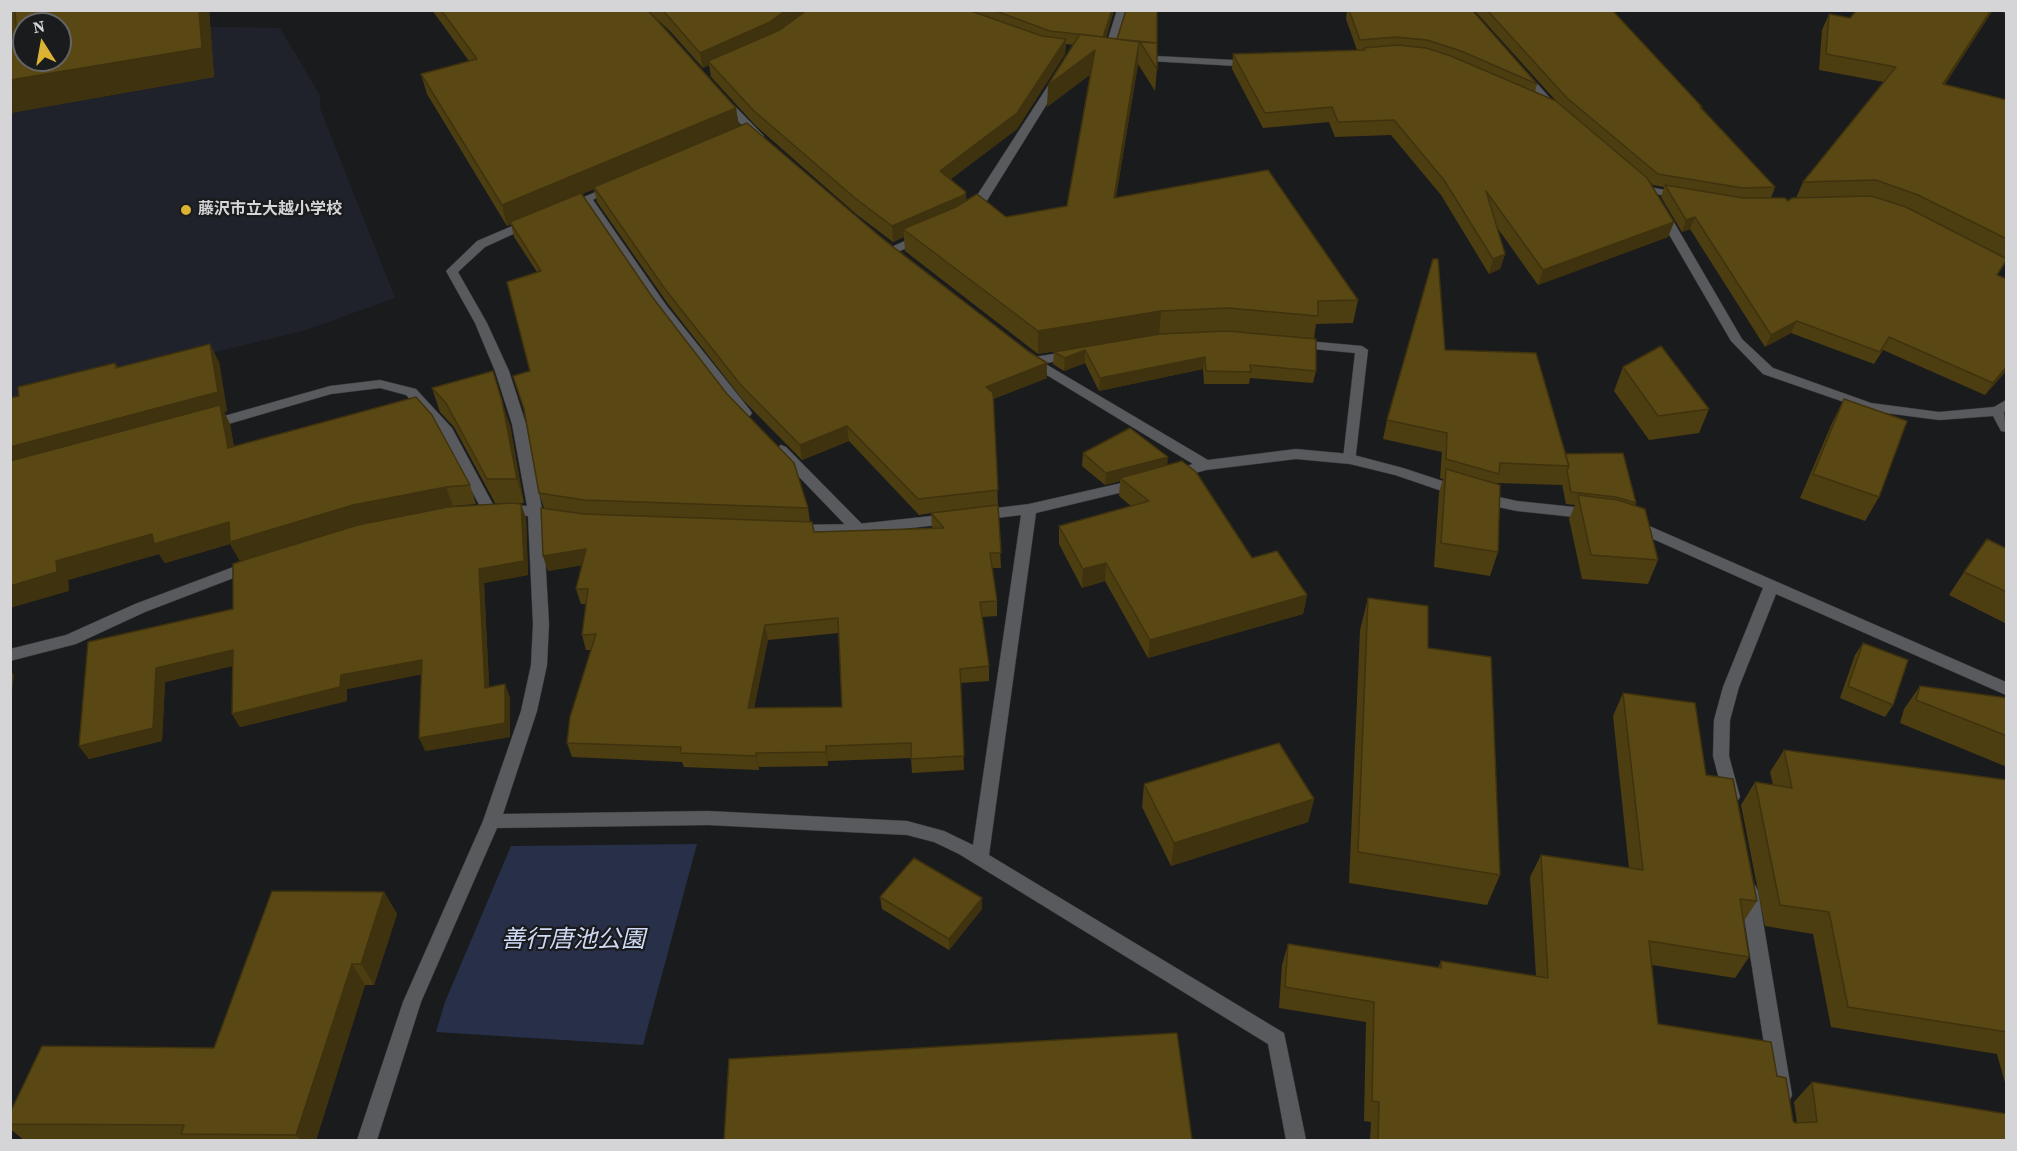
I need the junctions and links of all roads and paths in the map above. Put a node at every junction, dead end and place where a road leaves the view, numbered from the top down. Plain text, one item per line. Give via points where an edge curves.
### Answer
1 (1122, 10) edge
2 (1512, 62) edge
3 (1262, 64) edge
4 (1063, 71) edge
5 (715, 91) edge
6 (1527, 99) edge
7 (766, 144) edge
8 (630, 180) edge
9 (1692, 198) edge
10 (586, 199) junction
11 (961, 220) edge
12 (932, 233) edge
13 (892, 250) edge
14 (1282, 342) edge
15 (1091, 352) edge
16 (2002, 407) edge
17 (752, 420) edge
18 (2007, 428) edge
19 (193, 429) edge
20 (768, 437) edge
21 (1350, 459) junction
22 (1206, 465) junction
23 (1029, 509) junction
24 (489, 510) junction
25 (471, 512) edge
26 (535, 512) junction
27 (579, 521) edge
28 (775, 529) edge
29 (858, 529) junction
30 (271, 559) edge
31 (1772, 585) junction
32 (10, 655) edge
33 (2007, 689) edge
34 (1735, 819) edge
35 (492, 821) junction
36 (980, 859) junction
37 (1746, 875) edge
38 (1785, 1117) edge
39 (367, 1140) edge
40 (1296, 1140) edge

1 - 3 street via 1111,56
2 - 6 street via 1563,117
4 - 11 street via 978,207
5 - 7 street via 744,132
8 - 10 street
9 - 16 street via 1645,186 1737,341 1768,371 1870,407 1939,416
10 - 17 street via 662,308
10 - 26 street via 481,244 452,271 502,371 519,424
12 - 13 street
14 - 21 street via 1362,350
15 - 22 street via 1029,358
16 - 18 street
19 - 24 street via 330,390 380,384 411,392 447,431
20 - 29 street
21 - 22 street via 1296,454
21 - 31 street via 1474,497 1615,518
22 - 23 street
23 - 29 street
23 - 36 street
24 - 25 street
24 - 26 street
26 - 27 street
26 - 35 street via 541,624 539,665 529,711
28 - 29 street
30 - 32 street via 140,608 70,640
31 - 33 street
31 - 34 street via 1731,687 1722,720 1722,756
35 - 36 street via 708,818 907,828 938,836
35 - 39 street via 412,1002
36 - 40 street via 1277,1039
37 - 38 street

